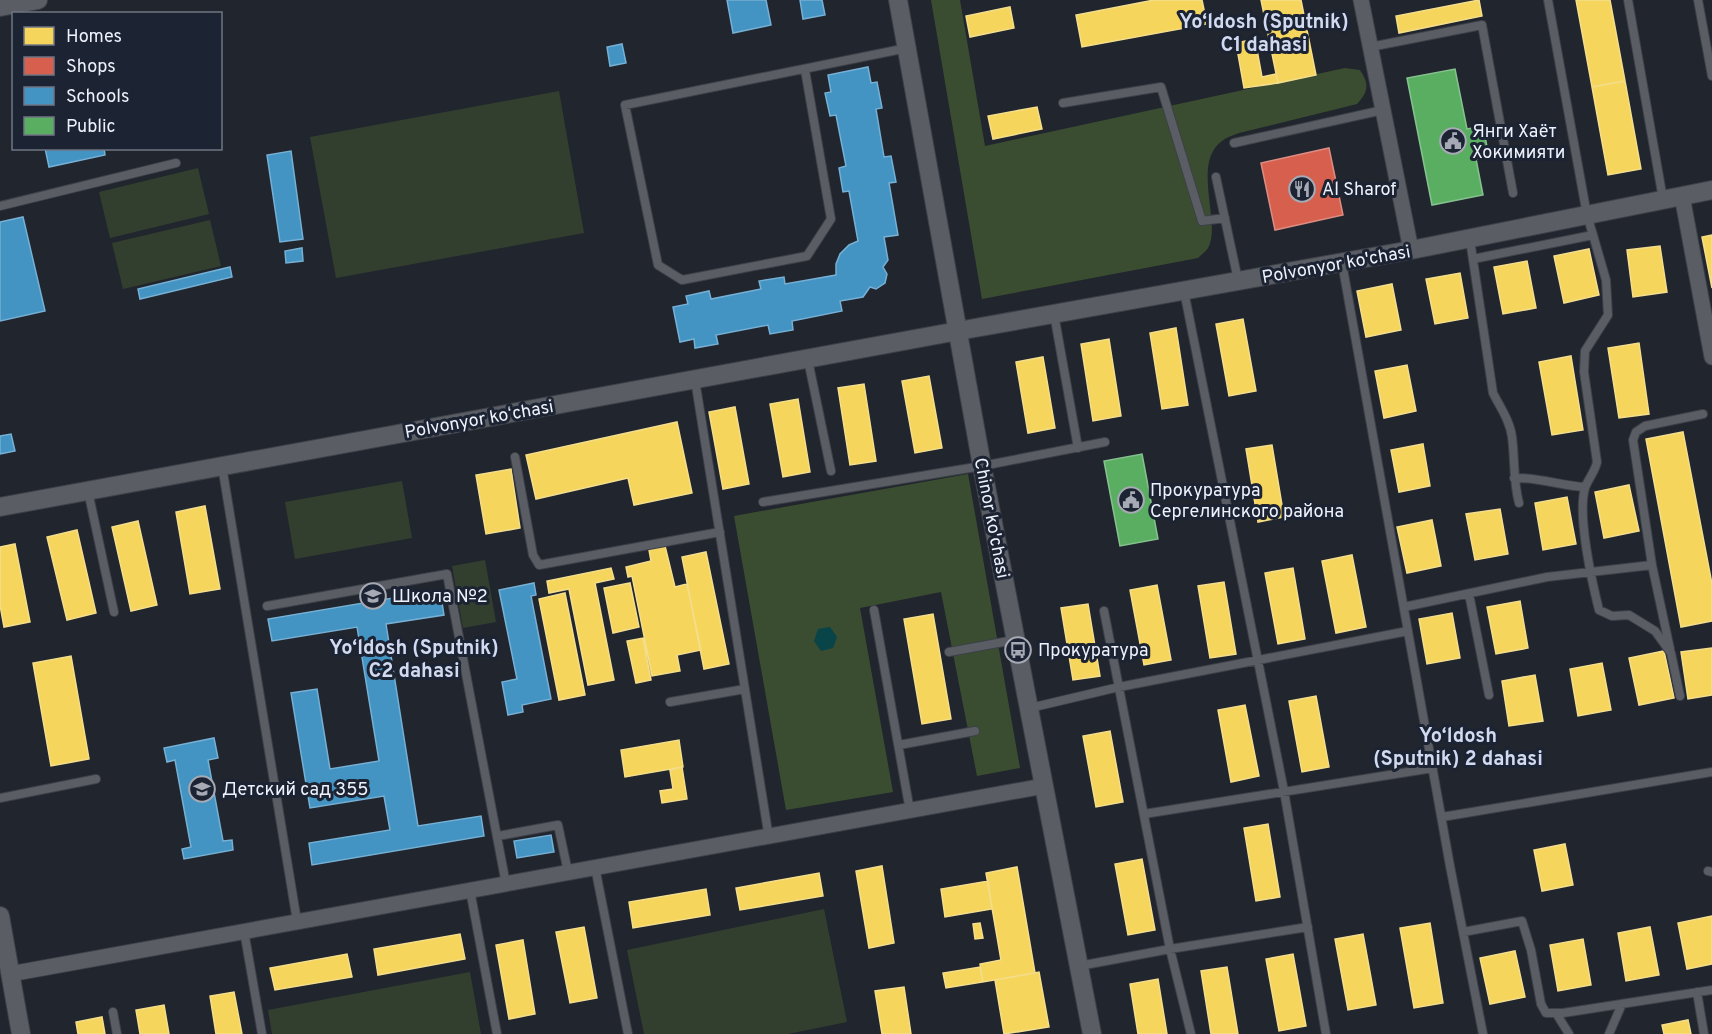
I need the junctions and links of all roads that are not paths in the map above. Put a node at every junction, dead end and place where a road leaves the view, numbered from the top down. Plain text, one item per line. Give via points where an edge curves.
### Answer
1 (38, 0) edge
2 (898, 0) edge
3 (1361, 0) edge
4 (1548, 0) edge
5 (1628, 0) edge
6 (1698, 0) edge
7 (0, 7) edge
8 (1370, 47) junction
9 (907, 48) junction
10 (805, 70) junction
11 (1712, 76) edge
12 (1063, 104) dead end
13 (1383, 110) junction
14 (1234, 143) dead end
15 (176, 163) dead end
16 (1216, 177) dead end
17 (1712, 190) edge
18 (1513, 193) dead end
19 (1682, 196) junction
20 (1663, 200) junction
21 (0, 206) edge
22 (1587, 215) junction
23 (1225, 218) junction
24 (1593, 234) junction
25 (1470, 238) junction
26 (1411, 250) junction
27 (1473, 259) junction
28 (1342, 263) junction
29 (1238, 282) junction
30 (1184, 291) junction
31 (1054, 314) junction
32 (958, 331) junction
33 (1712, 357) edge
34 (807, 358) junction
35 (695, 379) junction
36 (1703, 414) dead end
37 (1105, 442) dead end
38 (1078, 448) junction
39 (515, 457) dead end
40 (222, 466) junction
41 (982, 466) junction
42 (831, 471) dead end
43 (1514, 478) junction
44 (1585, 487) junction
45 (88, 491) junction
46 (763, 502) dead end
47 (1519, 503) dead end
48 (0, 507) edge
49 (720, 532) junction
50 (1652, 565) junction
51 (1590, 573) junction
52 (1469, 594) junction
53 (267, 606) dead end
54 (1404, 607) junction
55 (873, 610) dead end
56 (1104, 611) dead end
57 (114, 612) dead end
58 (1408, 631) junction
59 (1016, 639) junction
60 (949, 652) dead end
61 (1671, 653) junction
62 (1258, 660) junction
63 (1119, 687) junction
64 (745, 689) junction
65 (1489, 695) dead end
66 (1680, 696) dead end
67 (670, 702) dead end
68 (1029, 708) junction
69 (975, 731) dead end
70 (899, 745) junction
71 (1433, 768) junction
72 (1712, 772) edge
73 (96, 779) dead end
74 (1044, 786) junction
75 (1284, 791) junction
76 (0, 798) edge
77 (910, 811) junction
78 (1144, 814) junction
79 (1442, 817) junction
80 (498, 836) junction
81 (769, 837) junction
82 (596, 867) junction
83 (568, 872) junction
84 (506, 884) junction
85 (470, 890) junction
86 (0, 916) edge
87 (297, 921) junction
88 (1308, 927) junction
89 (244, 931) junction
90 (1463, 932) junction
91 (1170, 949) junction
92 (1079, 966) junction
93 (10, 974) junction
94 (1712, 990) edge
95 (1697, 992) junction
96 (1622, 1004) junction
97 (113, 1012) dead end
98 (1556, 1013) junction
99 (21, 1034) edge
100 (117, 1034) edge
101 (262, 1034) edge
102 (497, 1034) edge
103 (628, 1034) edge
104 (1090, 1034) edge
105 (1191, 1034) edge
106 (1326, 1034) edge
107 (1483, 1034) edge
108 (1569, 1034) edge
109 (1609, 1034) edge
110 (1704, 1034) edge

1 - 7 street
2 - 9 street, Chinor ko'chasi
3 - 8 street
4 - 22 lane
5 - 20 lane
6 - 11 lane
8 - 13 street
8 - 18 lane via 1482,25
9 - 10 lane
9 - 32 street, Chinor ko'chasi
10 - 10 lane via 625,105 658,265 682,280 807,256 831,219
12 - 23 lane via 1161,87 1202,221
13 - 14 lane
13 - 26 street
15 - 21 lane
16 - 23 lane
17 - 19 street, Polvonyor ko'chasi
19 - 20 street, Polvonyor ko'chasi
19 - 33 street
20 - 22 street, Polvonyor ko'chasi
22 - 24 lane
22 - 25 street, Polvonyor ko'chasi
23 - 29 lane
24 - 27 lane
24 - 44 lane via 1606,280 1608,315 1585,351 1584,372 1598,462
25 - 26 street, Polvonyor ko'chasi
25 - 27 lane
26 - 28 street, Polvonyor ko'chasi
27 - 43 lane via 1493,393 1512,435
28 - 29 street, Polvonyor ko'chasi
28 - 54 lane
29 - 30 street, Polvonyor ko'chasi
30 - 31 street, Polvonyor ko'chasi
30 - 62 lane
31 - 32 street, Polvonyor ko'chasi
31 - 38 lane
32 - 34 street, Polvonyor koʻchasi
32 - 41 street, Chinor ko'chasi
34 - 35 street, Polvonyor koʻchasi
34 - 42 lane
35 - 40 street, Polvonyor koʻchasi
35 - 49 lane
36 - 50 lane via 1644,426 1633,440
37 - 38 lane
38 - 41 lane
39 - 49 lane via 532,555 539,565
40 - 45 street, Polvonyor koʻchasi
40 - 87 lane
41 - 46 lane
41 - 59 street, Chinor ko'chasi
43 - 44 lane via 1532,477
43 - 47 lane
44 - 51 lane via 1583,513
45 - 48 street, Polvonyor koʻchasi
45 - 57 lane
49 - 64 lane
50 - 51 lane
50 - 61 lane
51 - 52 lane via 1547,577
51 - 61 lane via 1599,610 1612,616 1629,615 1655,631
52 - 54 lane
52 - 65 lane
53 - 80 lane via 447,574
54 - 58 lane
55 - 70 lane
56 - 63 lane
58 - 62 lane
58 - 71 lane
59 - 60 lane
59 - 68 street, Chinor ko'chasi
61 - 66 lane
62 - 63 lane
62 - 75 lane
63 - 68 lane
63 - 78 lane
64 - 67 lane
64 - 81 lane
68 - 74 street, Chinor ko'chasi
69 - 70 lane
70 - 77 lane
71 - 75 lane
71 - 79 lane
72 - 79 lane
73 - 76 lane
74 - 77 street
74 - 92 street, Chinor ko'chasi
75 - 78 lane
75 - 88 lane
77 - 81 street
78 - 91 lane
79 - 90 lane
80 - 83 lane via 558,825
80 - 84 lane
81 - 82 street
82 - 83 street
82 - 103 lane
83 - 84 street
84 - 85 street
85 - 87 street
85 - 102 lane
86 - 93 street
87 - 89 street
88 - 91 lane
88 - 106 lane
89 - 93 street
89 - 101 lane
90 - 98 lane via 1522,921 1541,1004 1546,1013
90 - 107 lane
91 - 92 lane
91 - 105 lane
92 - 104 street, Chinor ko'chasi
93 - 99 street
94 - 95 lane
95 - 96 lane
95 - 110 lane
96 - 98 lane
96 - 109 lane
97 - 100 lane
98 - 108 lane

